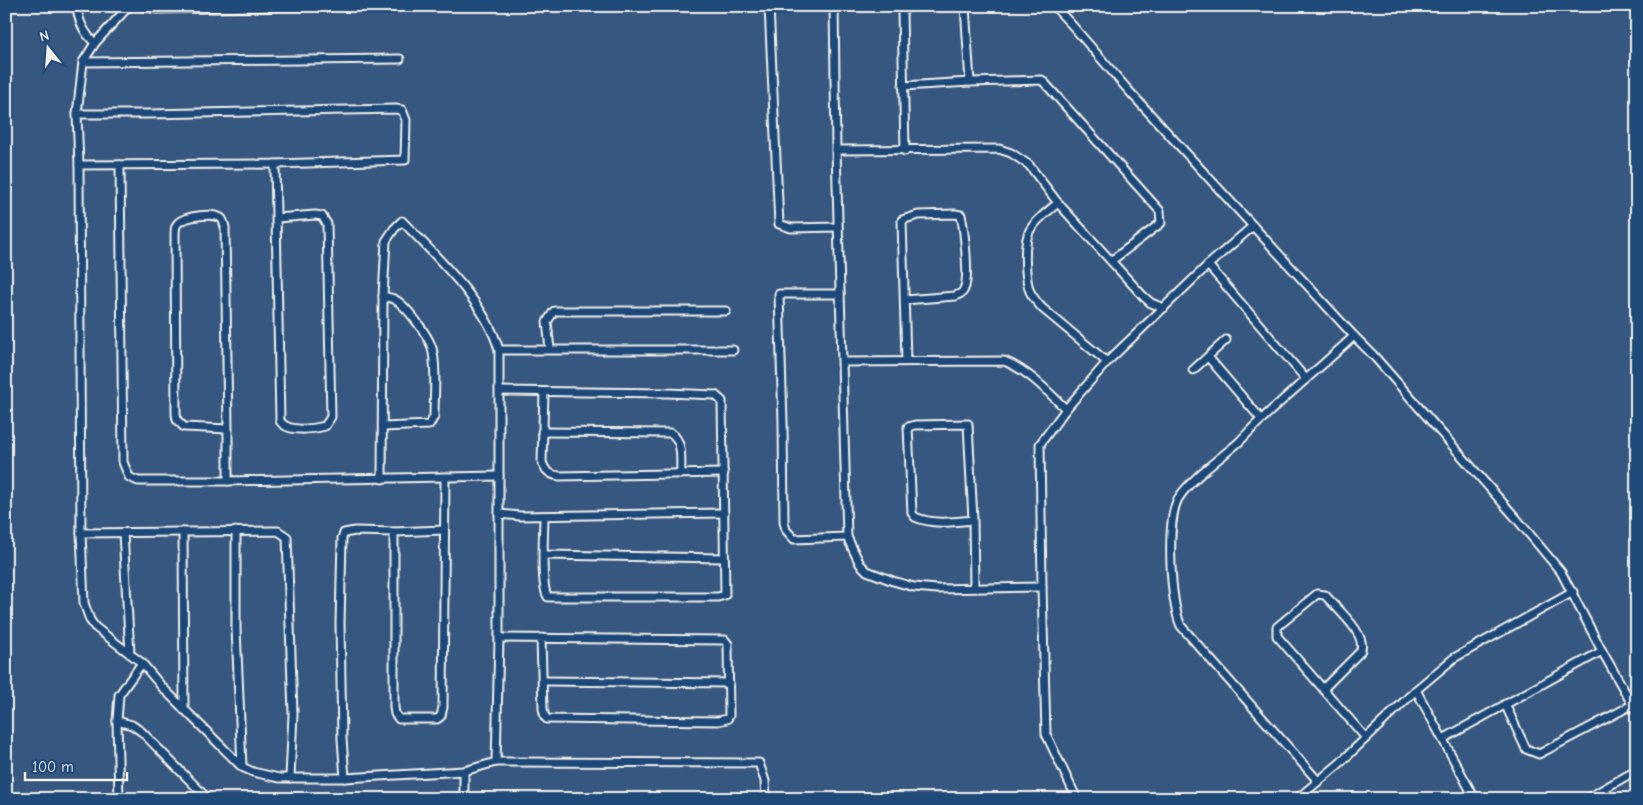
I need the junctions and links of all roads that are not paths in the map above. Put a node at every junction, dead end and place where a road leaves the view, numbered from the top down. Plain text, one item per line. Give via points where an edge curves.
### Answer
1 (77, 6) edge
2 (129, 6) edge
3 (140, 6) edge
4 (311, 6) edge
5 (769, 6) edge
6 (834, 6) edge
7 (908, 6) edge
8 (965, 6) edge
9 (1054, 6) edge
10 (95, 43) junction
11 (400, 59) dead end
12 (83, 62) junction
13 (970, 82) junction
14 (903, 86) junction
15 (77, 114) junction
16 (836, 150) junction
17 (905, 151) junction
18 (275, 164) junction
19 (79, 165) junction
20 (120, 165) junction
21 (1058, 203) junction
22 (277, 218) junction
23 (1253, 226) junction
24 (838, 227) junction
25 (1111, 261) junction
26 (1208, 265) junction
27 (840, 294) junction
28 (383, 296) junction
29 (905, 300) junction
30 (1164, 308) junction
31 (726, 311) dead end
32 (1354, 336) junction
33 (1226, 340) dead end
34 (550, 349) junction
35 (499, 350) junction
36 (733, 350) dead end
37 (1208, 357) junction
38 (843, 362) junction
39 (906, 362) junction
40 (1107, 362) junction
41 (1194, 370) dead end
42 (1306, 379) junction
43 (500, 391) junction
44 (544, 392) junction
45 (1066, 409) junction
46 (1261, 419) junction
47 (383, 427) junction
48 (228, 429) junction
49 (542, 432) junction
50 (724, 473) junction
51 (681, 474) junction
52 (499, 476) junction
53 (445, 477) junction
54 (382, 479) junction
55 (228, 481) junction
56 (724, 512) junction
57 (499, 514) junction
58 (544, 516) junction
59 (973, 520) junction
60 (444, 530) junction
61 (236, 531) junction
62 (183, 532) junction
63 (394, 532) junction
64 (81, 533) junction
65 (123, 533) junction
66 (847, 537) junction
67 (544, 555) junction
68 (724, 558) junction
69 (974, 587) junction
70 (1042, 587) junction
71 (1573, 592) junction
72 (499, 638) junction
73 (542, 638) junction
74 (1602, 651) junction
75 (130, 654) junction
76 (142, 663) junction
77 (542, 681) junction
78 (729, 683) junction
79 (1323, 689) junction
80 (1416, 690) junction
81 (1505, 704) junction
82 (1632, 705) junction
83 (184, 710) junction
84 (1637, 713) edge
85 (117, 722) junction
86 (1366, 738) junction
87 (1443, 739) junction
88 (496, 762) junction
89 (242, 767) junction
90 (464, 770) junction
91 (1637, 770) edge
92 (290, 778) junction
93 (346, 778) junction
94 (1318, 781) junction
95 (1073, 798) edge
96 (1299, 798) edge
97 (119, 799) edge
98 (208, 799) edge
99 (464, 799) edge
100 (766, 799) edge
101 (1475, 799) edge
102 (1586, 799) edge

1 - 10 street via 80,22
2 - 10 street
3 - 4 street via 157,9
5 - 24 street via 779,224 791,228
6 - 16 street
7 - 14 street via 902,12
8 - 13 street
9 - 23 street
10 - 12 street
11 - 12 street
12 - 15 street
13 - 14 street
13 - 25 street via 1042,80 1160,211 1161,223
14 - 17 street
15 - 18 street via 396,108 405,114 405,160
15 - 19 street
16 - 17 street
16 - 24 street
17 - 21 street via 999,149 1011,153 1029,165
18 - 20 street
18 - 22 street
19 - 20 street
19 - 64 street
20 - 55 street via 124,467 129,477 138,481
21 - 25 street
21 - 40 street via 1029,232 1026,248 1029,290 1042,308
22 - 22 street via 280,421 283,425 299,429 325,426 331,417 327,224 322,216 315,215
23 - 26 street
23 - 32 street
24 - 27 street
25 - 30 street via 1143,296
26 - 30 street
26 - 42 street
27 - 38 street
27 - 66 street via 779,294 784,522 794,539
28 - 35 street via 386,241 402,221 481,310 496,336
28 - 47 street
28 - 47 street via 400,303 414,319 430,343 434,359 434,417 429,425
29 - 29 street via 902,220 918,215 961,216 966,288 955,296
29 - 39 street
30 - 40 street
31 - 34 street via 554,311 547,322
32 - 42 street
32 - 71 street via 1516,518 1561,572
33 - 37 street
34 - 35 street
34 - 36 street
35 - 43 street
37 - 41 street
37 - 46 street
38 - 39 street
38 - 66 street
39 - 45 street via 1004,361 1029,376
40 - 45 street
42 - 46 street
43 - 44 street
43 - 52 street
44 - 49 street
44 - 50 street via 716,395 722,401
45 - 70 street via 1040,444
46 - 94 street via 1177,501 1173,514 1172,547 1174,606 1186,634
47 - 54 street
48 - 48 street via 225,227 218,217 190,217 178,222 174,234 177,420 184,427
48 - 55 street
49 - 51 street via 671,433 679,444
49 - 51 street via 543,466 554,476
50 - 51 street
50 - 56 street
52 - 53 street
52 - 57 street
53 - 54 street
53 - 60 street
54 - 55 street
56 - 58 street
56 - 68 street
57 - 58 street
57 - 72 street
58 - 67 street
59 - 59 street via 968,424 908,427 912,513 928,521
59 - 69 street
60 - 63 street
60 - 63 street via 443,707 441,716 432,720 399,719 395,714
61 - 62 street
61 - 89 street via 235,620
61 - 92 street via 278,532 287,537 293,714
62 - 65 street
62 - 83 street
63 - 93 street via 355,531 344,534 342,538 340,622
64 - 65 street
64 - 75 street via 87,612 95,627
65 - 75 street
66 - 69 street via 860,564 879,577 937,589
67 - 68 street
67 - 68 street via 545,593 550,598 721,597 726,593
69 - 70 street
70 - 95 street via 1046,734
71 - 74 street
71 - 80 street via 1454,658
72 - 73 street
72 - 88 street
73 - 77 street
73 - 78 street via 725,640 728,644
74 - 81 street
74 - 82 street
75 - 76 street
76 - 83 street
76 - 85 street via 119,695
77 - 78 street
77 - 78 street via 545,718 596,721 727,719
79 - 79 street via 1277,636 1277,627 1317,594 1325,595 1361,635 1363,647
79 - 86 street
80 - 86 street
80 - 87 street
81 - 82 street via 1526,749 1539,754
81 - 87 street
82 - 84 street
83 - 89 street
85 - 97 street
85 - 98 street via 132,725 142,732
86 - 94 street
87 - 101 street
88 - 90 street
88 - 100 street via 758,763 765,781
89 - 92 street
90 - 93 street
90 - 99 street
91 - 102 street
92 - 93 street
94 - 96 street

